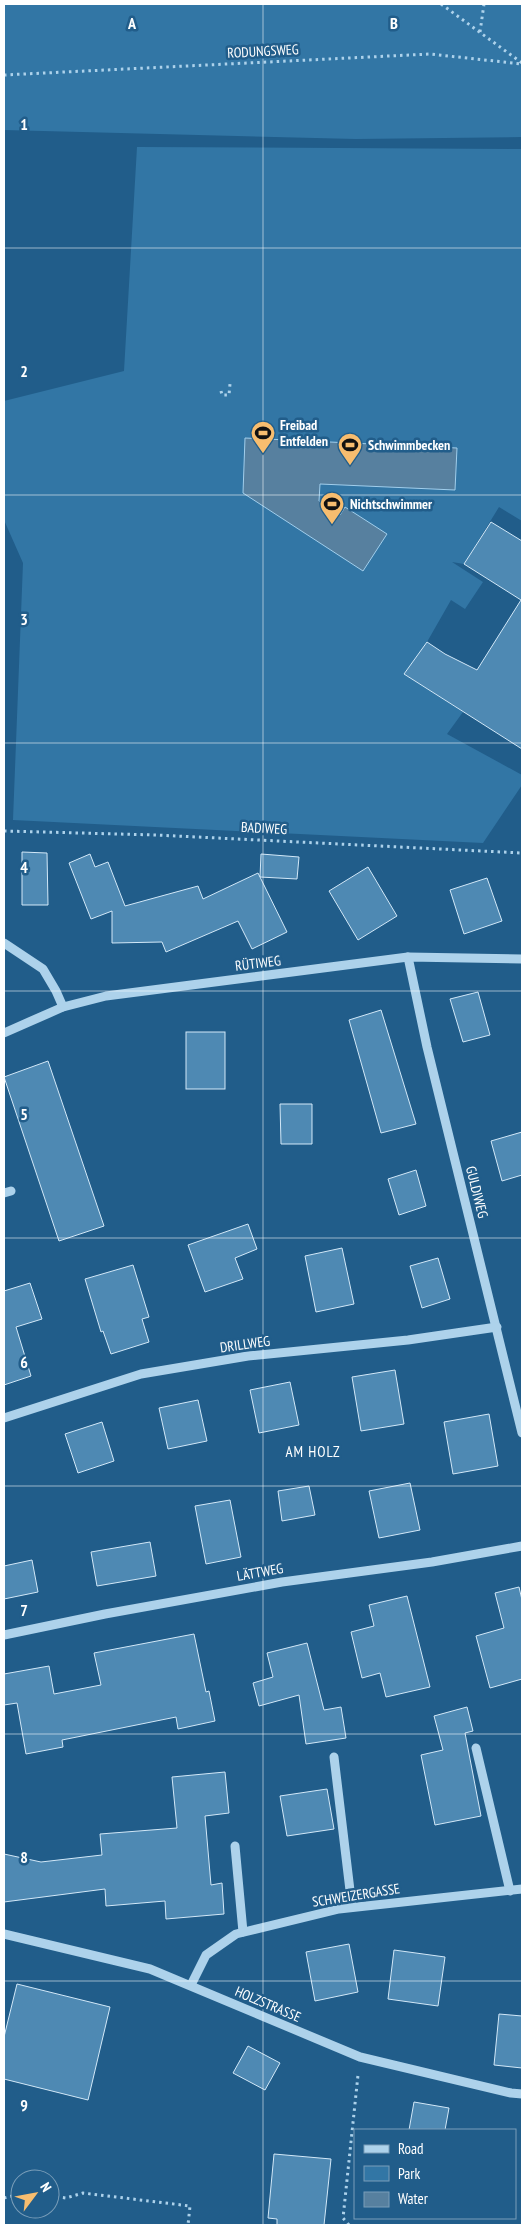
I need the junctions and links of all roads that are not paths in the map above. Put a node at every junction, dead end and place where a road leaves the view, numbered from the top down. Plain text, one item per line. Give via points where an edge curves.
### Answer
1 (4, 943) edge
2 (408, 957) junction
3 (522, 959) edge
4 (62, 1008) junction
5 (4, 1033) edge
6 (497, 1327) junction
7 (4, 1418) edge
8 (522, 1433) edge
9 (522, 1546) edge
10 (4, 1635) edge
11 (476, 1748) dead end
12 (334, 1757) dead end
13 (235, 1846) dead end
14 (522, 1889) edge
15 (510, 1891) junction
16 (352, 1907) junction
17 (243, 1932) junction
18 (4, 1934) edge
19 (191, 1985) junction
20 (522, 2094) edge

1 - 4 street via 43,969
2 - 3 street, RÜTIWEG
2 - 4 street, RÜTIWEG via 106,996
2 - 6 street, GULDIWEG via 427,1047
4 - 5 street, RÜTIWEG
6 - 7 street, DRILLWEG via 408,1340 248,1356 141,1374
6 - 8 street, GULDIWEG
9 - 10 street, LÄTTWEG via 282,1582
11 - 15 street
12 - 16 street
13 - 17 street
14 - 15 street, SCHWEIZERGASSE
15 - 16 street, SCHWEIZERGASSE
16 - 17 street, SCHWEIZERGASSE
17 - 19 street, SCHWEIZERGASSE via 206,1955
18 - 19 street, HOLZSTRASSE via 150,1969
19 - 20 street, HOLZSTRASSE via 360,2057

